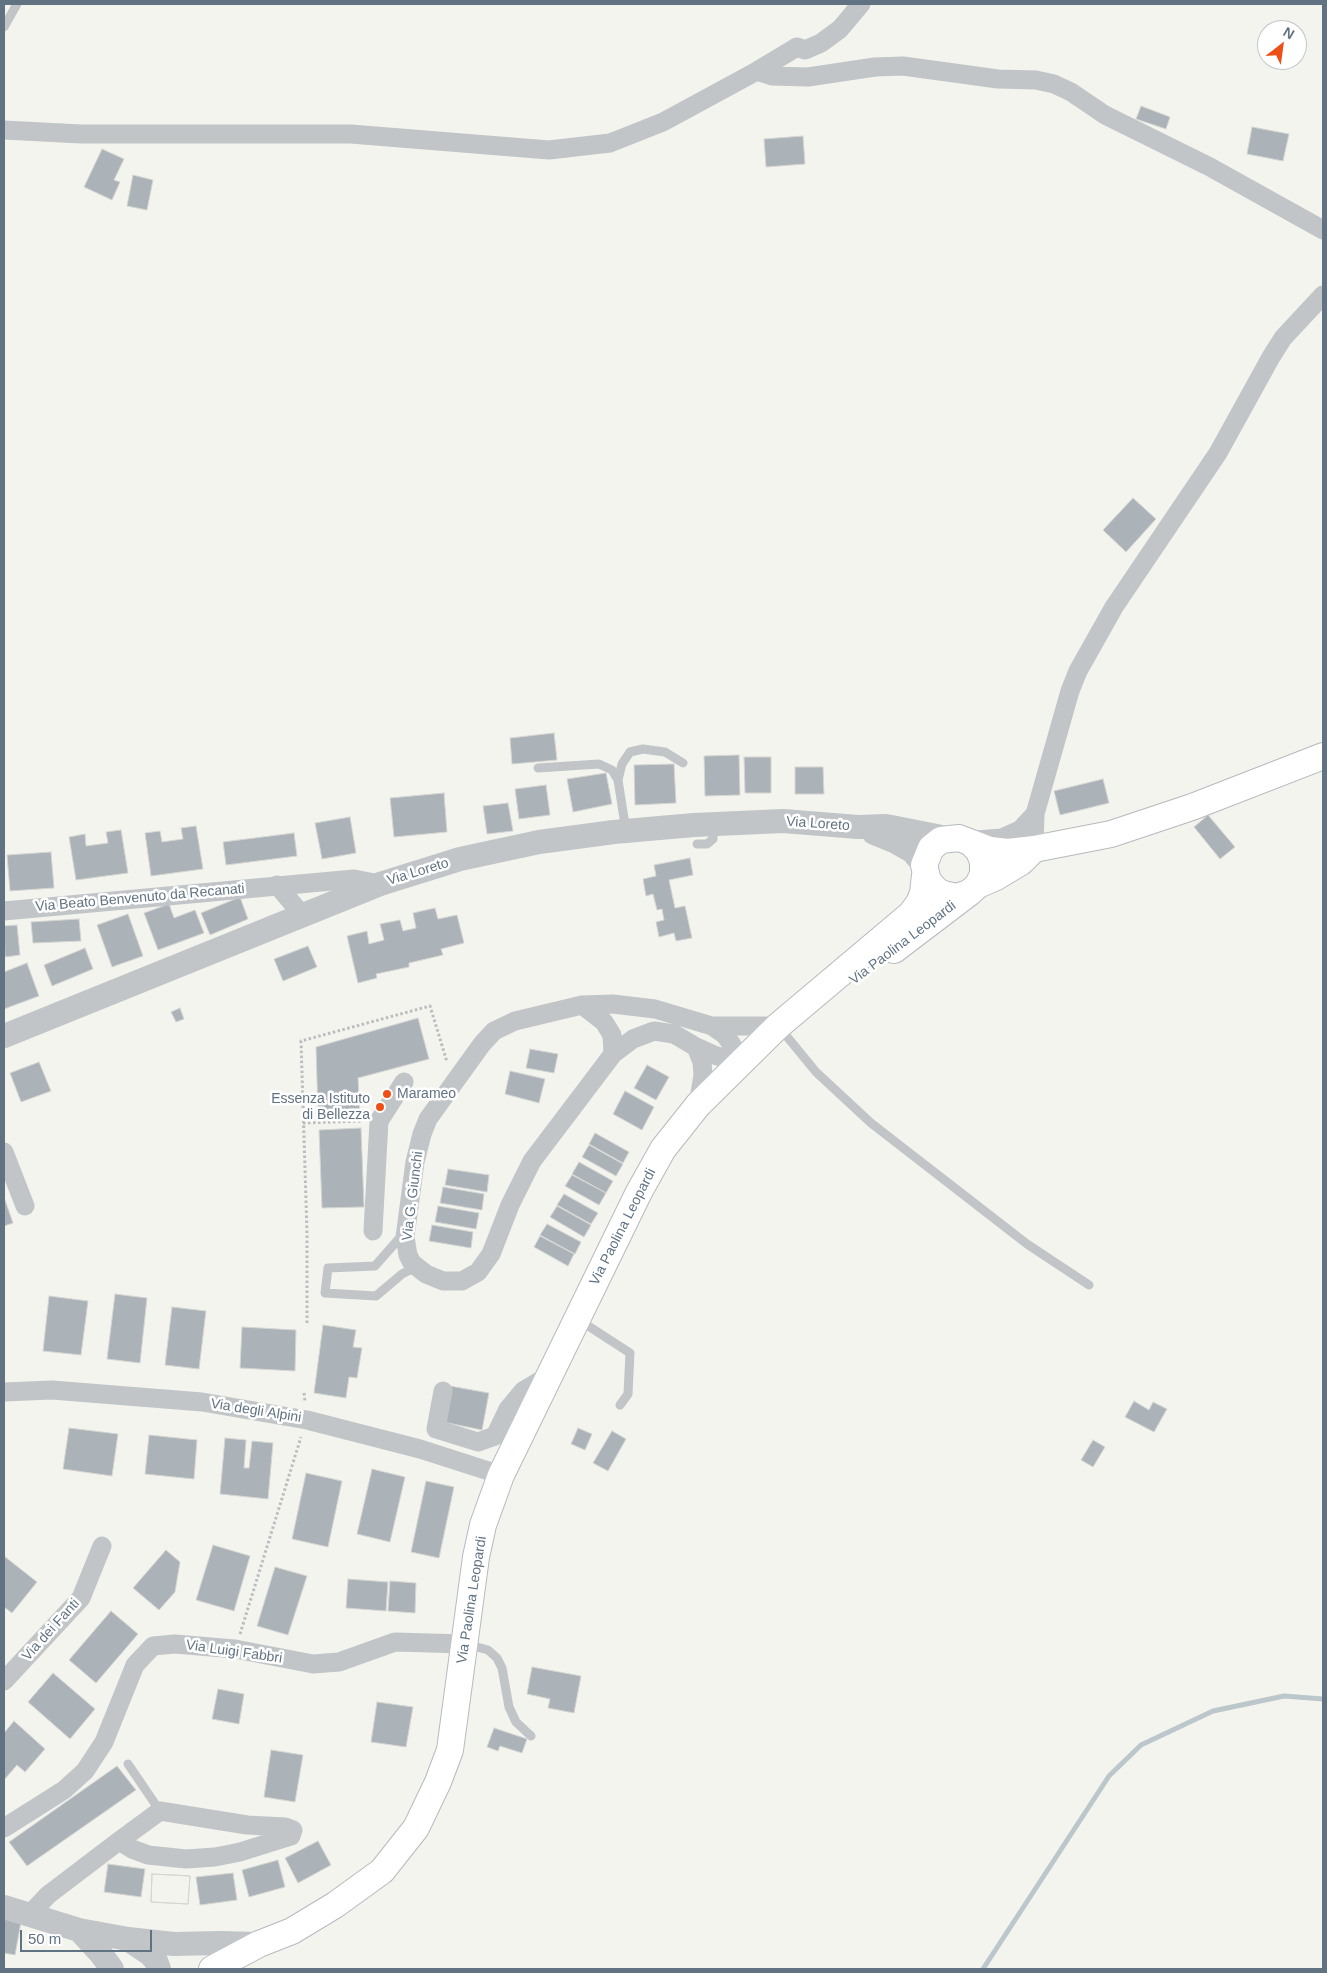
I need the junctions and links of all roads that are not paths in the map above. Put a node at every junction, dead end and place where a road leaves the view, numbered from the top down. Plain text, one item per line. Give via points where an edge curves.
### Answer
1 (18, 4) edge
2 (860, 4) edge
3 (4, 27) edge
4 (756, 71) junction
5 (4, 130) edge
6 (1323, 230) edge
7 (1323, 295) edge
8 (1323, 756) edge
9 (683, 763) dead end
10 (538, 768) dead end
11 (618, 780) junction
12 (1035, 814) junction
13 (713, 824) junction
14 (858, 827) junction
15 (626, 831) junction
16 (961, 840) junction
17 (697, 844) dead end
18 (1034, 849) junction
19 (925, 870) junction
20 (380, 884) junction
21 (276, 885) junction
22 (974, 889) junction
23 (4, 911) edge
24 (303, 916) junction
25 (582, 1005) junction
26 (712, 1026) junction
27 (781, 1030) junction
28 (4, 1036) edge
29 (696, 1047) junction
30 (613, 1054) junction
31 (740, 1063) junction
32 (404, 1082) dead end
33 (698, 1105) junction
34 (4, 1152) edge
35 (25, 1206) dead end
36 (406, 1230) junction
37 (373, 1231) dead end
38 (416, 1267) junction
39 (1088, 1285) dead end
40 (577, 1318) junction
41 (550, 1375) junction
42 (443, 1391) dead end
43 (4, 1392) edge
44 (620, 1405) dead end
45 (501, 1475) junction
46 (102, 1546) dead end
47 (465, 1644) junction
48 (4, 1681) edge
49 (531, 1736) dead end
50 (128, 1764) dead end
51 (160, 1811) junction
52 (4, 1828) edge
53 (119, 1841) junction
54 (4, 1907) edge
55 (29, 1915) junction
56 (79, 1930) junction
57 (128, 1939) junction
58 (258, 1944) junction
59 (112, 1969) edge
60 (159, 1969) edge
61 (212, 1969) edge

1 - 3 lane
2 - 4 street via 821,44 805,50 798,47
4 - 5 street via 663,122 610,143 549,150 351,134 81,134
4 - 6 street via 772,76 808,77 903,66 1054,84 1105,115 1210,167
7 - 12 street via 1283,338 1218,453 1109,615 1070,691
8 - 18 main road via 1192,807 1111,834
9 - 11 lane via 665,752 643,749 630,752 622,764
10 - 11 lane via 600,764 612,770
11 - 15 lane
12 - 16 street via 1020,830 1002,838
12 - 18 street
13 - 14 street, Via Loreto via 782,822
13 - 15 street, Via Loreto
13 - 17 lane via 713,839 707,844
14 - 16 street, Via Loreto via 886,826
14 - 19 street, Via Loreto via 912,851
15 - 20 street, Via Loreto via 539,842 460,859
16 - 18 main road via 990,850
16 - 19 main road via 931,848
16 - 22 main road via 979,851 983,862 983,874
18 - 22 main road via 1020,862
19 - 22 main road via 932,887 943,894 956,897
19 - 27 main road, Via Paolina Leopardi via 923,893 911,914
20 - 21 street, Via Beato Benvenuto da Recanati via 354,879
20 - 24 street, Via Loreto
21 - 23 street, Via Beato Benvenuto da Recanati
21 - 24 street
22 - 27 main road, Via Paolina Leopardi
24 - 28 street, Via Loreto
25 - 26 street, Via G. Giunchi via 613,1004 654,1009
25 - 30 street via 604,1022 612,1034
25 - 36 street, Via G. Giunchi via 515,1021 494,1031 482,1044 428,1118 414,1162
26 - 27 street, Via G. Giunchi
26 - 31 street, Via G. Giunchi via 725,1035
27 - 31 main road, Via Paolina Leopardi
27 - 39 lane via 816,1072 871,1124 1027,1244
29 - 30 street via 674,1034 654,1031 633,1039
29 - 31 street
29 - 33 street via 703,1075
30 - 38 street via 532,1161 491,1254 478,1272 462,1281 443,1281
31 - 33 main road, Via Paolina Leopardi
32 - 37 street via 379,1120
33 - 40 main road, Via Paolina Leopardi via 663,1149
34 - 35 street
36 - 38 street, Via G. Giunchi via 408,1255
36 - 38 lane via 375,1266 328,1268 325,1293 376,1296 402,1274
40 - 41 main road, Via Paolina Leopardi
40 - 44 lane via 630,1354 628,1394
41 - 42 street via 523,1391 508,1409 495,1436 478,1442 436,1429
41 - 45 main road, Via Paolina Leopardi
43 - 45 street, Via degli Alpini via 52,1390 202,1402 307,1420 420,1449
45 - 47 main road, Via Paolina Leopardi via 476,1557
46 - 48 street, Via dei Fanti via 81,1598
47 - 49 lane via 488,1650 497,1658 509,1707 516,1722
47 - 52 street, Via Luigi Fabbri via 395,1642 340,1662 313,1664 235,1649 175,1644 153,1646 135,1665 104,1742 85,1771 64,1790
47 - 58 main road, Via Paolina Leopardi via 450,1750 416,1828 382,1870 335,1905 292,1931
50 - 51 lane
51 - 53 street
51 - 53 street via 293,1830 291,1836 240,1852 186,1859 148,1855
53 - 55 street via 48,1895
54 - 55 street
55 - 56 street
56 - 57 street
56 - 59 street
57 - 58 street via 174,1944
57 - 60 street via 150,1954
58 - 61 main road, Via Paolina Leopardi

